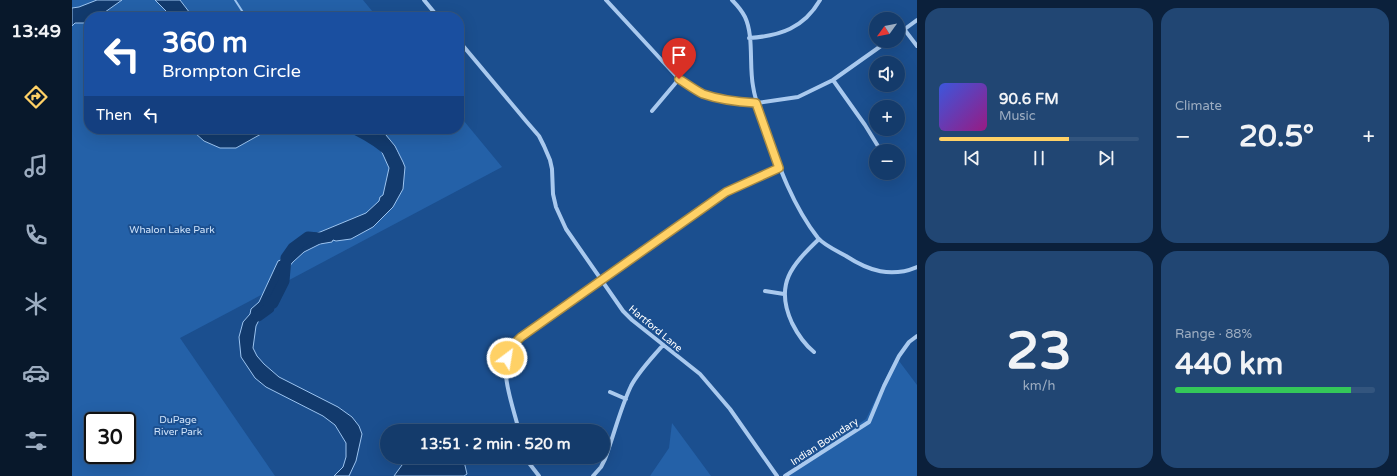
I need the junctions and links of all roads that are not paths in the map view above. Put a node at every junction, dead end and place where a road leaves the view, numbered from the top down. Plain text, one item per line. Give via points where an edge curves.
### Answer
1 (424, 0) edge
2 (606, 0) edge
3 (732, 0) edge
4 (820, 0) edge
5 (434, 12) edge
6 (917, 20) edge
7 (905, 28) edge
8 (905, 30) edge
9 (749, 38) junction
10 (917, 46) edge
11 (464, 47) edge
12 (878, 48) edge
13 (679, 79) junction
14 (833, 80) junction
15 (756, 103) junction
16 (652, 111) dead end
17 (877, 144) edge
18 (779, 168) junction
19 (819, 239) junction
20 (917, 267) edge
21 (602, 281) junction
22 (765, 291) dead end
23 (784, 294) junction
24 (917, 336) edge
25 (663, 345) junction
26 (814, 352) dead end
27 (610, 392) dead end
28 (626, 399) junction
29 (517, 424) edge
30 (530, 464) edge
31 (539, 476) edge
32 (593, 476) edge
33 (776, 476) edge
34 (785, 476) edge

1 - 5 street
2 - 13 street
3 - 9 street via 745,17
4 - 9 street via 810,16 785,32 768,37
6 - 7 street
8 - 10 street
9 - 15 street via 751,76
11 - 21 street, Hartford Lane via 544,146 550,160 553,194 560,218
12 - 14 street
13 - 15 street via 702,93 724,100
13 - 16 street
14 - 15 street via 798,97
14 - 17 street
15 - 18 street
18 - 19 street via 797,205
18 - 21 street via 726,192
19 - 20 street via 853,261 874,270 907,272
19 - 23 street via 795,264
21 - 25 street, Hartford Lane via 623,311
21 - 29 street via 521,337 509,351 505,373
22 - 23 street
23 - 26 street via 794,327 804,344
24 - 34 street, Indian Boundary via 899,356 869,422
25 - 28 street via 639,373
25 - 33 street, Hartford Lane via 700,374 730,409
27 - 28 street
28 - 32 street via 602,467
30 - 31 street

